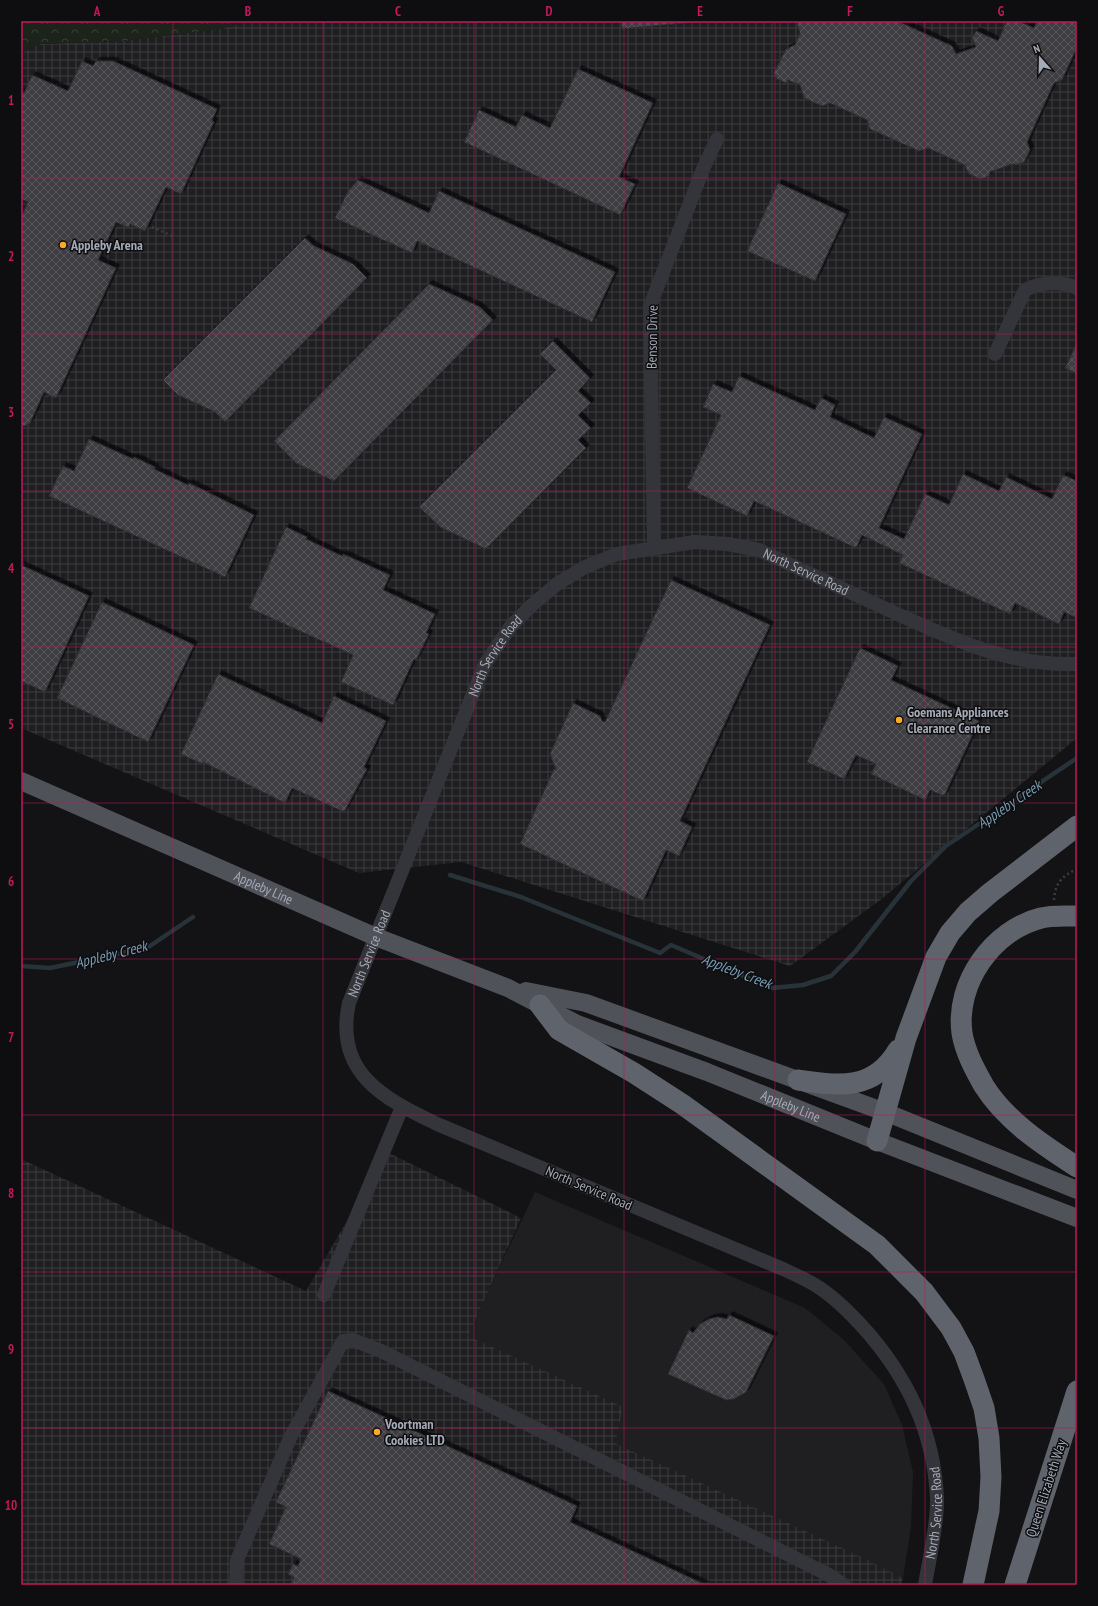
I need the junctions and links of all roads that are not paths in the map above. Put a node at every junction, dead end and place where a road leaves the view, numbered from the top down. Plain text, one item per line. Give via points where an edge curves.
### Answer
1 (717, 139) dead end
2 (1077, 288) edge
3 (995, 354) dead end
4 (654, 547) junction
5 (1077, 664) edge
6 (21, 781) edge
7 (1077, 826) edge
8 (1077, 916) edge
9 (376, 937) junction
10 (508, 988) junction
11 (540, 1005) junction
12 (906, 1038) junction
13 (798, 1080) junction
14 (402, 1107) junction
15 (885, 1112) junction
16 (877, 1141) junction
17 (1077, 1168) edge
18 (1077, 1190) edge
19 (1077, 1218) edge
20 (324, 1295) dead end
21 (1077, 1391) edge
22 (236, 1585) edge
23 (844, 1585) edge
24 (925, 1585) edge
25 (973, 1585) edge
26 (1015, 1585) edge

1 - 4 street, Benson Drive via 650,306
2 - 3 street via 1050,283 1034,285 1025,290
4 - 5 street, North Service Road via 696,542 759,550 962,643 1023,660
4 - 9 street, North Service Road via 617,554 585,567 557,584 511,626 485,664
6 - 9 main road, Appleby Line
7 - 12 highway via 990,893 968,912 950,933 936,957
8 - 17 highway via 1054,916 1023,924 993,946 980,962 969,984 963,1006 962,1032 966,1050 975,1070 996,1102 1018,1124
9 - 10 main road, Appleby Line
9 - 14 street, North Service Road via 349,1003 346,1020 347,1039 351,1055 370,1085
10 - 11 main road, Appleby Line
10 - 13 main road, Appleby Line via 586,1003
11 - 16 main road, Appleby Line via 577,1024 707,1072
11 - 25 highway via 559,1030 682,1104 877,1245 924,1292 951,1328 974,1379 984,1408 990,1438 989,1511
12 - 13 highway via 891,1062 863,1082 831,1085
12 - 15 highway
13 - 15 main road, Appleby Line
14 - 20 street
14 - 24 street, North Service Road via 783,1269 816,1286 849,1313 880,1346 902,1377 921,1417 930,1444 937,1499
15 - 16 highway
15 - 18 main road, Appleby Line
16 - 19 main road, Appleby Line
21 - 26 highway, Queen Elizabeth Way
22 - 23 street via 237,1560 291,1436 343,1341 353,1340 381,1351 808,1564

